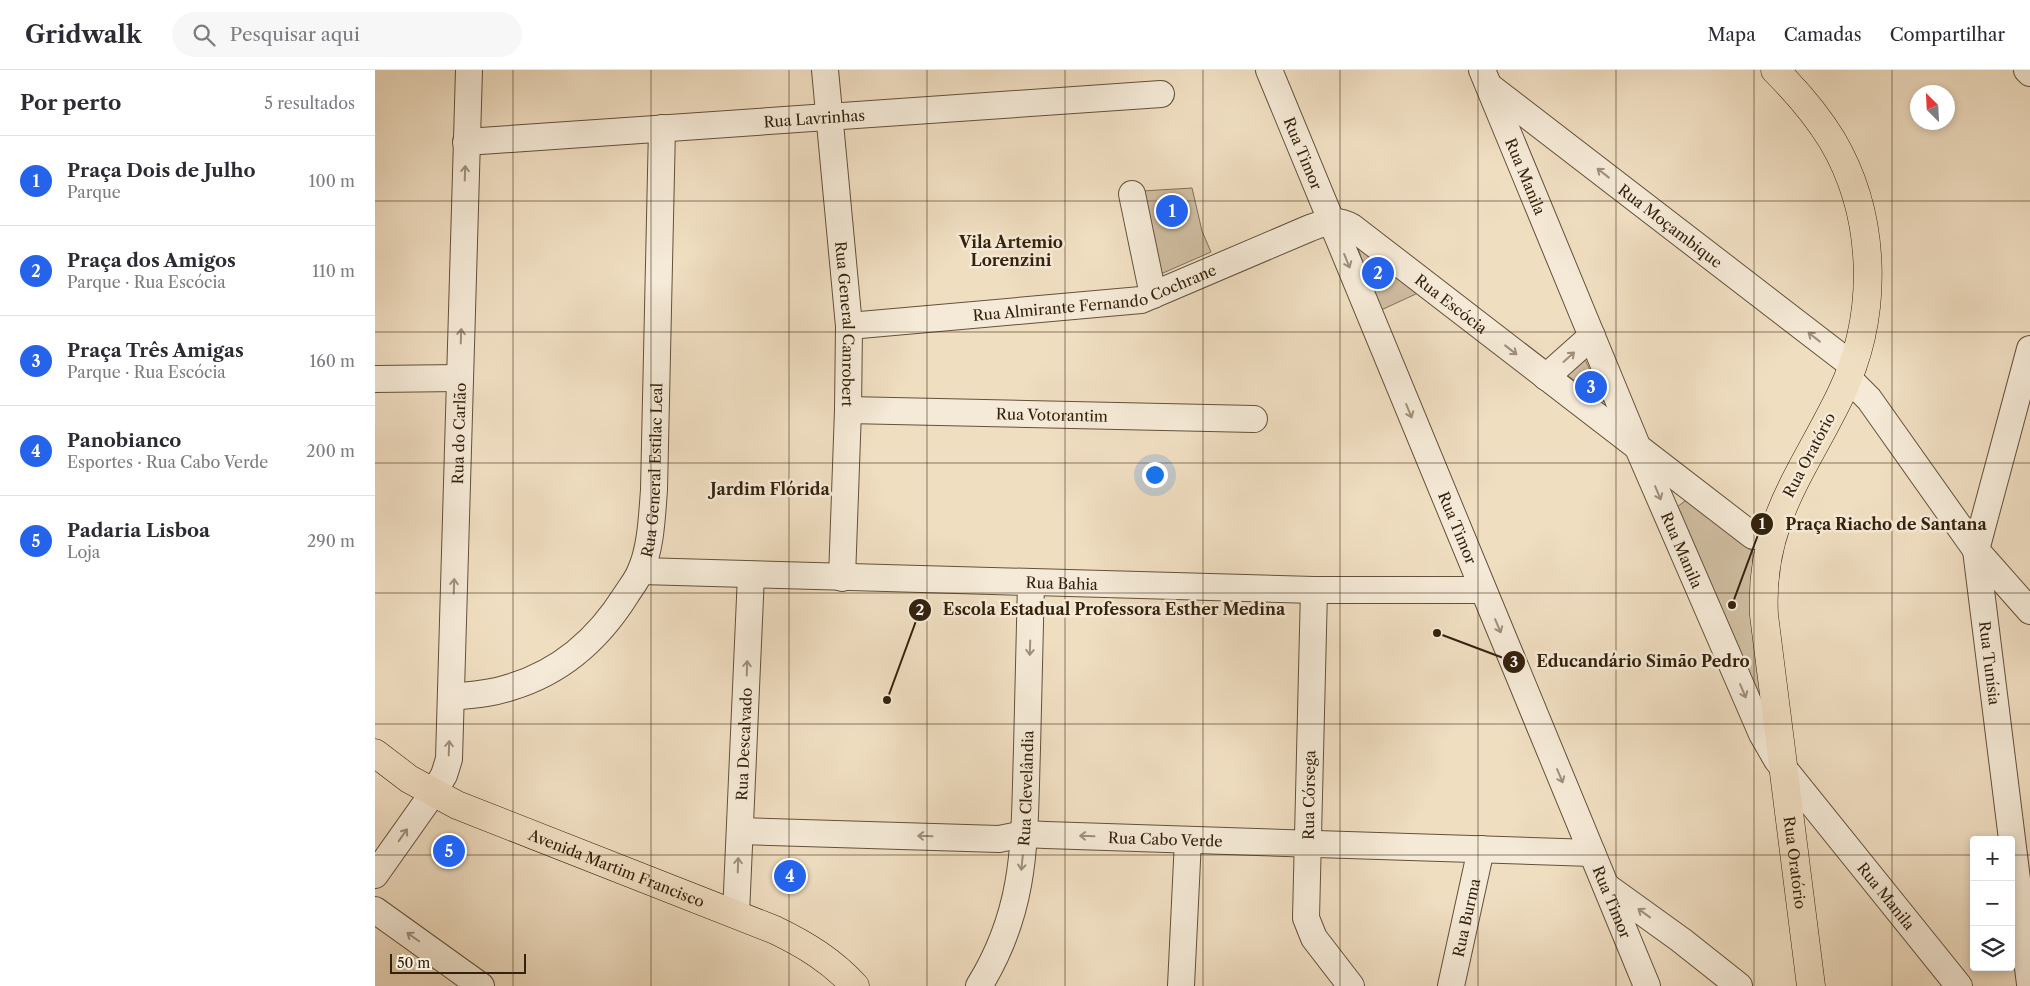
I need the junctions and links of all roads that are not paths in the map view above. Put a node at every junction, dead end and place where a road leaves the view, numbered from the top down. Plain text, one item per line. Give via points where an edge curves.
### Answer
1 (469, 70) edge
2 (825, 70) edge
3 (1269, 70) edge
4 (1775, 70) edge
5 (2027, 70) edge
6 (2030, 73) edge
7 (1485, 78) edge
8 (1161, 94) dead end
9 (828, 118) junction
10 (662, 128) junction
11 (1556, 136) junction
12 (466, 142) junction
13 (1520, 160) junction
14 (1133, 194) dead end
15 (1330, 221) junction
16 (1153, 295) junction
17 (849, 326) junction
18 (1591, 336) junction
19 (2030, 349) edge
20 (1851, 372) junction
21 (1546, 377) junction
22 (460, 378) junction
23 (375, 379) edge
24 (848, 410) junction
25 (1254, 419) dead end
26 (1638, 448) junction
27 (1753, 536) dead end
28 (1976, 550) junction
29 (641, 571) junction
30 (751, 575) junction
31 (842, 578) junction
32 (1031, 582) junction
33 (1314, 590) junction
34 (1483, 590) junction
35 (2030, 611) edge
36 (451, 697) junction
37 (375, 753) edge
38 (1785, 769) junction
39 (433, 793) junction
40 (740, 831) junction
41 (1024, 834) junction
42 (1189, 840) junction
43 (1308, 844) junction
44 (1481, 850) junction
45 (1592, 853) junction
46 (375, 874) edge
47 (1606, 886) junction
48 (375, 910) edge
49 (736, 914) junction
50 (1681, 940) junction
51 (1643, 975) edge
52 (2030, 984) edge
53 (481, 986) edge
54 (855, 986) edge
55 (979, 986) edge
56 (1181, 986) edge
57 (1351, 986) edge
58 (1451, 986) edge
59 (1739, 986) edge
60 (1811, 986) edge
61 (1959, 986) edge

1 - 12 street, Rua do Carlão
2 - 9 street, Rua General Canrobert
3 - 15 street, Rua Timor
4 - 20 main road, Rua Oratório via 1833,142 1850,178 1860,210 1868,279 1865,320
5 - 6 street
7 - 11 street, Rua Moçambique
7 - 13 street, Rua Manila
8 - 9 street, Rua Lavrinhas
9 - 10 street, Rua Lavrinhas
9 - 17 street, Rua General Canrobert
10 - 12 street, Rua Lavrinhas
10 - 29 street, Rua General Estilac Leal via 654,490
11 - 13 street via 1535,144
20 -> 11 street, Rua Moçambique
22 -> 12 street, Rua do Carlão
13 - 18 street, Rua Manila
14 - 16 street
15 - 16 street, Rua Almirante Fernando Cochrane
15 -> 21 street, Rua Escócia via 1341,221 1351,227
15 -> 34 street, Rua Timor
16 - 17 street, Rua Almirante Fernando Cochrane via 1132,302
17 - 24 street, Rua General Canrobert
21 -> 18 street
18 - 26 street, Rua Manila
19 - 28 street, Rua Tunísia
20 - 28 street, Rua Moçambique
20 - 38 main road, Rua Oratório via 1781,509 1767,556 1764,615
21 - 26 street, Rua Escócia
22 - 23 street
36 -> 22 street, Rua do Carlão
24 - 25 street, Rua Votorantim
24 - 31 street, Rua General Canrobert
26 - 27 street, Rua Escócia
26 -> 38 street, Rua Manila via 1761,734
28 - 35 street, Rua Moçambique
28 - 52 street, Rua Tunísia
29 - 30 street, Rua Bahia
29 - 36 street, Rua General Estilac Leal via 613,616 585,646 567,659 511,688
30 - 31 street, Rua Bahia
40 -> 30 street, Rua Descalvado
31 - 32 street, Rua Bahia
32 - 33 street, Rua Bahia
32 -> 41 street, Rua Clevelândia
33 - 34 street, Rua Bahia
33 - 43 street, Rua Córsega
34 -> 45 street, Rua Timor
39 -> 36 street, Rua do Carlão via 448,766
37 - 39 main road, Avenida Martim Francisco
38 - 60 main road, Rua Oratório
38 - 61 street, Rua Manila
46 -> 39 street, Rua do Carlão
39 - 49 main road, Avenida Martim Francisco
41 -> 40 street, Rua Cabo Verde via 999,839
49 -> 40 street, Rua Descalvado
42 -> 41 street, Rua Cabo Verde
41 -> 55 street, Rua Clevelândia via 1013,912 994,962
42 - 43 street, Rua Cabo Verde
42 - 56 street
43 - 44 street, Rua Cabo Verde
43 - 57 street, Rua Córsega via 1309,928 1313,938
44 - 45 street, Rua Cabo Verde
44 - 58 street, Rua Burma
45 - 47 street, Rua Timor
50 -> 47 street
47 - 51 street, Rua Timor
53 -> 48 street
49 - 54 main road, Avenida Martim Francisco via 810,948 835,965
50 - 51 street via 1661,942 1651,947 1644,955
50 - 59 street

